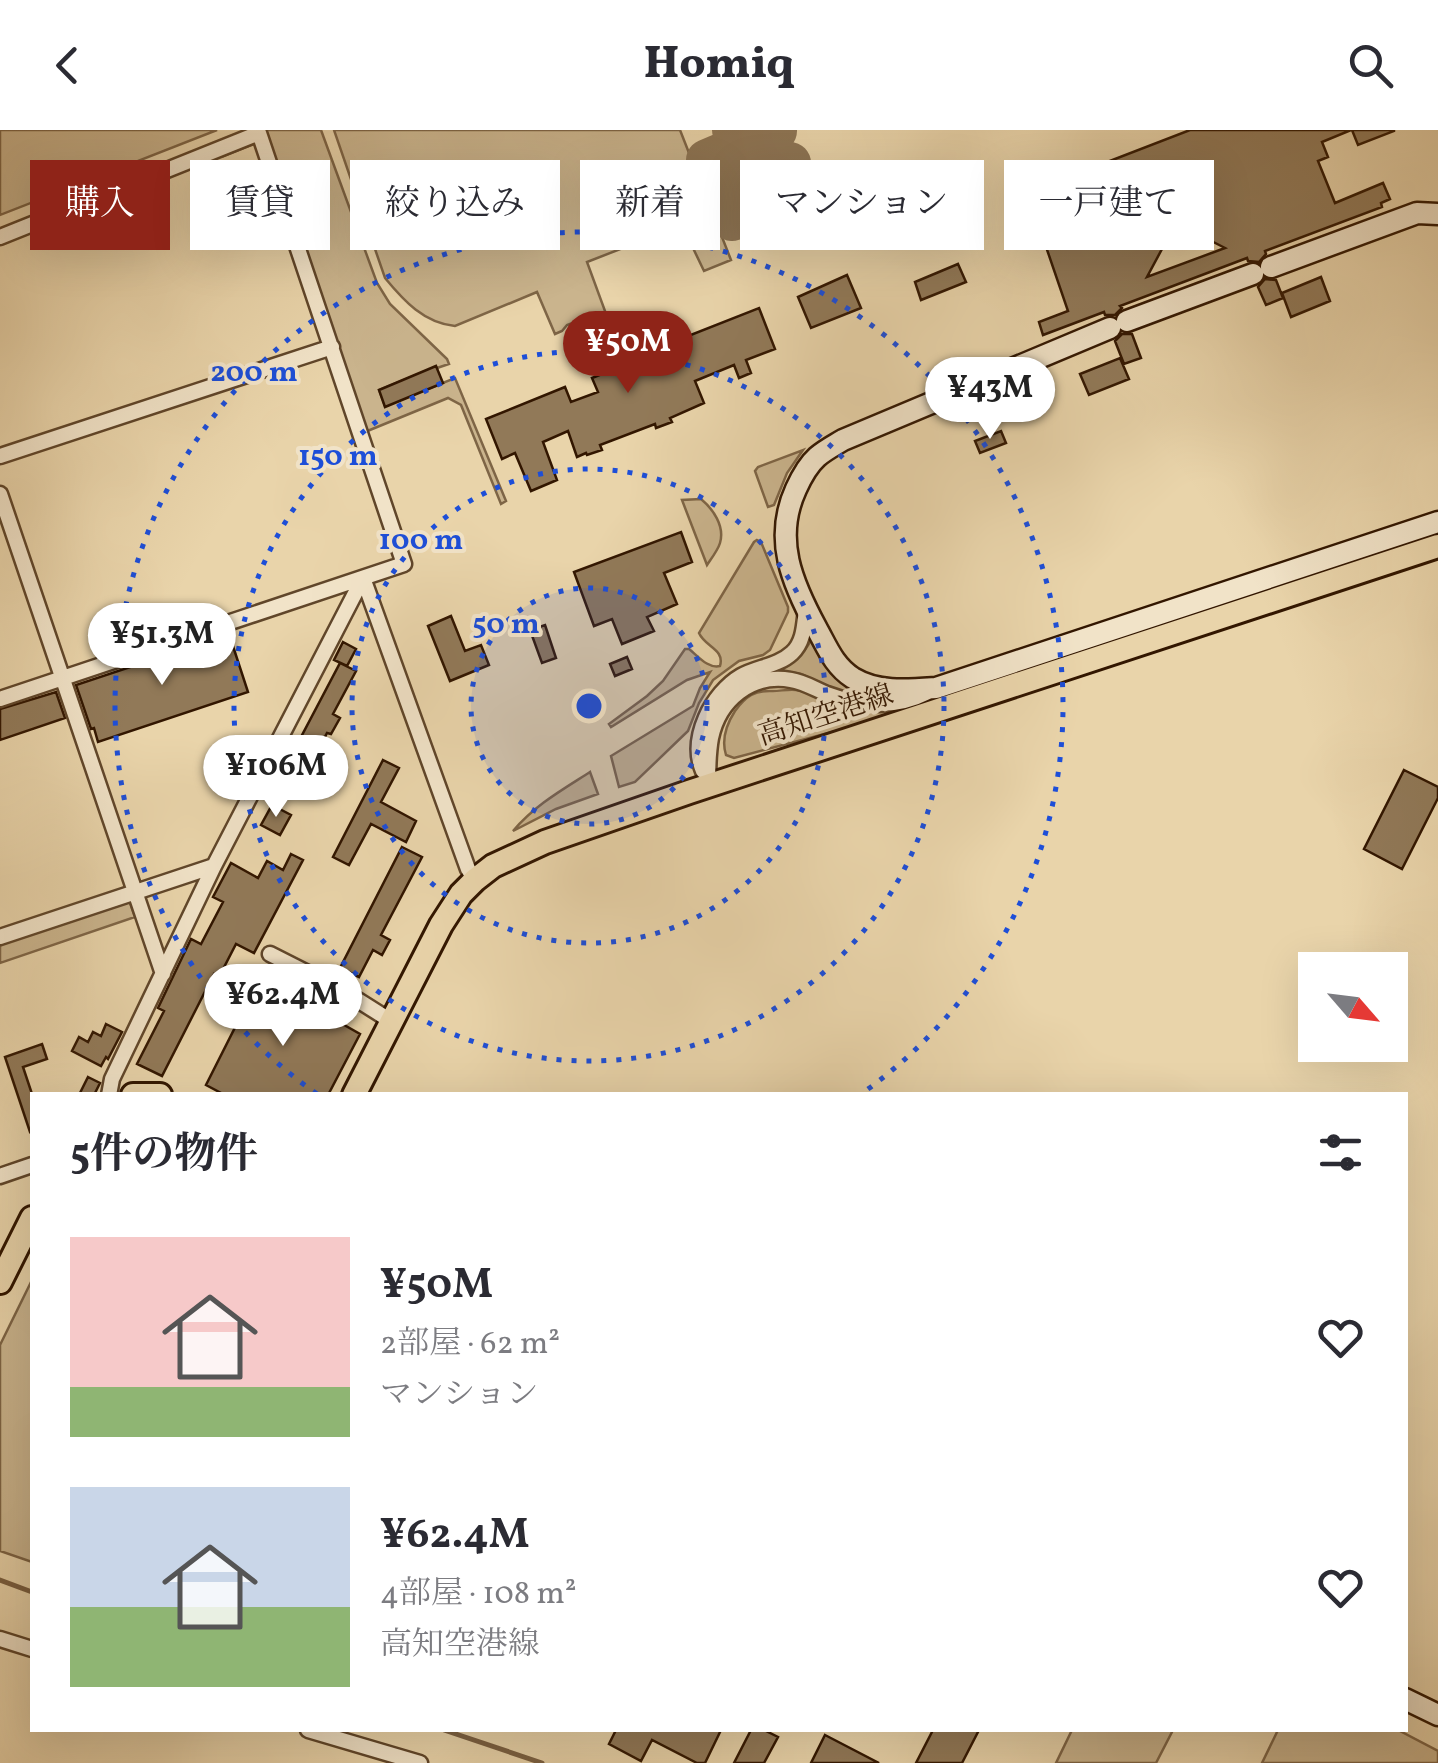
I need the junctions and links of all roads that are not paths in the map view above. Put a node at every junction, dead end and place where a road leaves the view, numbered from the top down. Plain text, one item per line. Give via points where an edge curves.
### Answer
1 (1438, 214) edge
2 (0, 237) edge
3 (332, 347) junction
4 (0, 456) edge
5 (0, 494) edge
6 (1438, 522) edge
7 (1438, 546) edge
8 (362, 578) junction
9 (806, 608) junction
10 (61, 678) junction
11 (936, 688) junction
12 (0, 698) edge
13 (708, 785) junction
14 (214, 866) junction
15 (474, 880) junction
16 (134, 892) junction
17 (0, 937) edge
18 (270, 954) dead end
19 (164, 974) junction
20 (392, 1019) junction
21 (110, 1092) edge
22 (356, 1092) edge
23 (30, 1166) edge
24 (0, 1176) edge
25 (30, 1222) edge
26 (0, 1282) edge
27 (0, 1639) edge
28 (30, 1648) edge
29 (1408, 1701) edge
30 (1438, 1716) edge
31 (315, 1732) edge
32 (420, 1763) edge

1 - 9 street via 1417,213 1118,325 818,456 798,484 785,530 786,557
2 - 3 street via 259,133
3 - 4 street
3 - 8 street via 404,564
5 - 10 street
6 - 11 street
7 - 13 main road, 高知空港線
8 - 10 street
8 - 14 street
8 - 15 street
9 - 11 street via 833,660 854,679 891,689
9 - 13 street via 803,634 791,655 744,674 713,703 698,760
10 - 12 street
10 - 16 street
11 - 13 street via 912,700 874,704 787,679 751,684 729,700 714,727
13 - 15 main road, 高知空港線 via 545,842
14 - 16 street
14 - 19 street
15 - 20 main road, 高知空港線 via 441,925
16 - 17 street
16 - 19 street
18 - 20 street
19 - 21 street
20 - 22 main road, 高知空港線
23 - 24 street
25 - 26 main road
27 - 28 street
29 - 30 street
31 - 32 street

